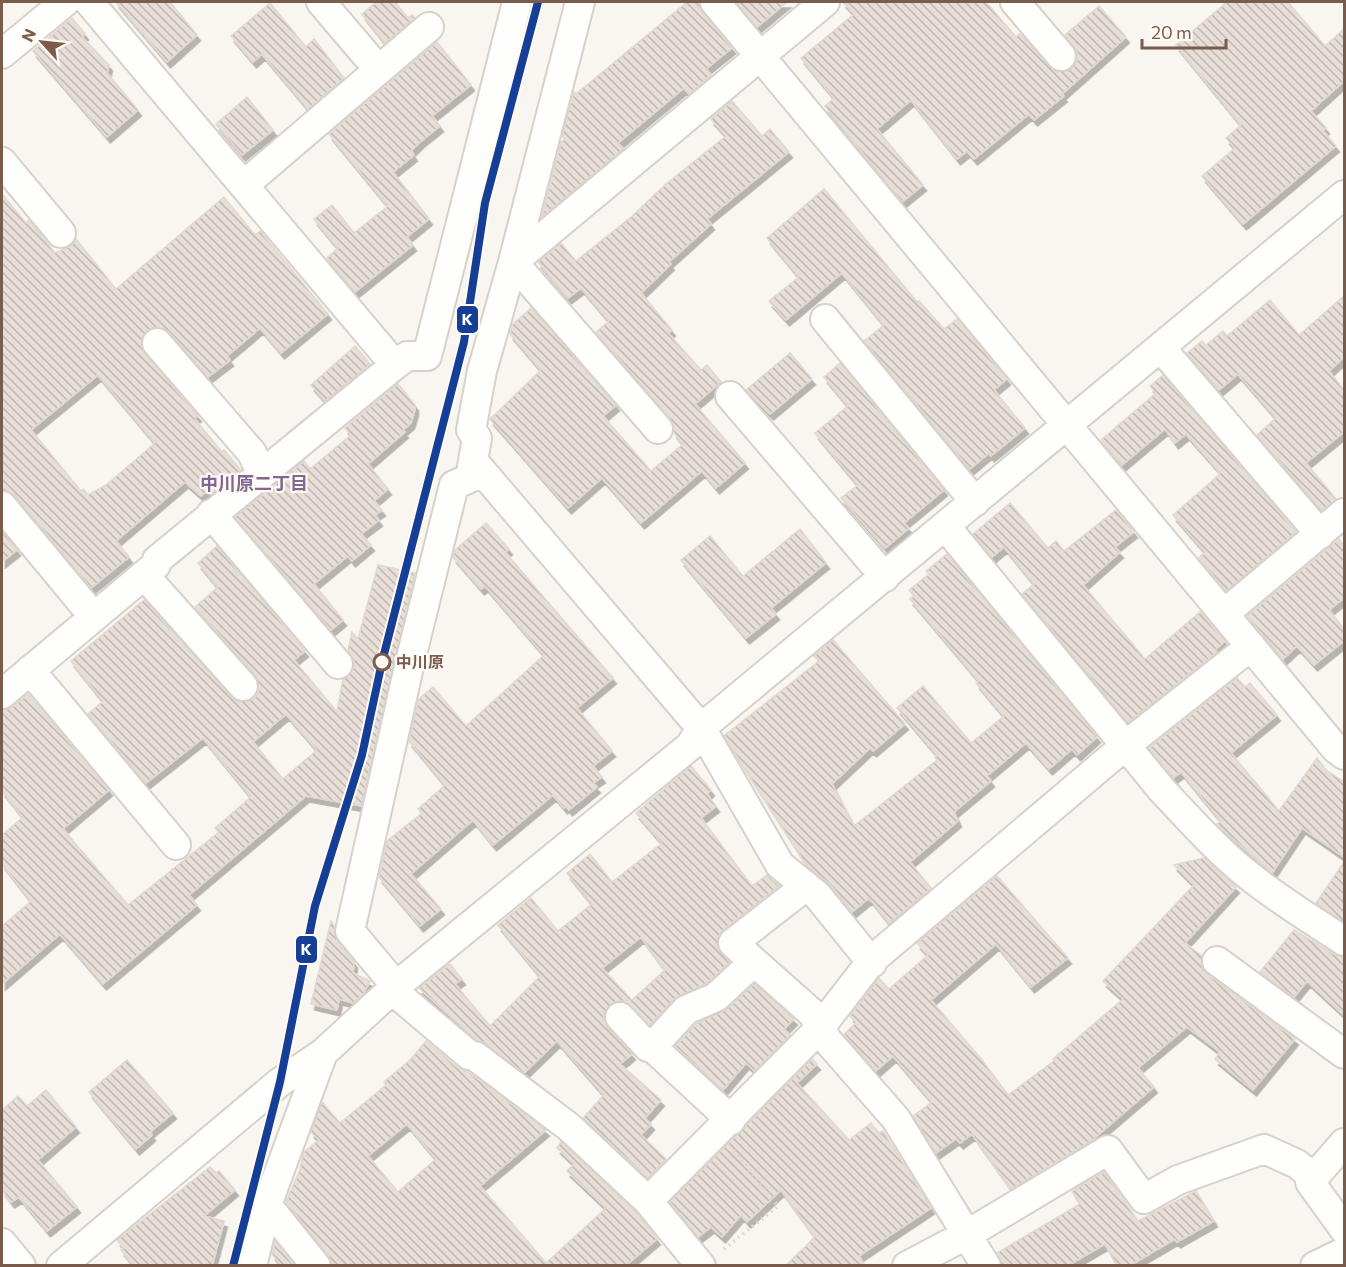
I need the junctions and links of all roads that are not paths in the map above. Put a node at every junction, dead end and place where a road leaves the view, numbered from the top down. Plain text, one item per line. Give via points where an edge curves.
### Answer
1 (66, 2) edge
2 (89, 2) edge
3 (321, 2) edge
4 (517, 2) edge
5 (580, 2) edge
6 (716, 2) edge
7 (825, 2) edge
8 (1015, 2) edge
9 (429, 27) dead end
10 (2, 54) edge
11 (367, 56) dead end
12 (760, 56) junction
13 (1061, 56) dead end
14 (2, 162) edge
15 (244, 185) junction
16 (1344, 195) edge
17 (61, 233) dead end
18 (513, 262) junction
19 (825, 319) dead end
20 (157, 344) dead end
21 (1161, 348) junction
22 (395, 365) junction
23 (730, 396) dead end
24 (1067, 427) junction
25 (658, 429) dead end
26 (475, 463) junction
27 (261, 473) junction
28 (975, 502) junction
29 (2, 506) edge
30 (1344, 513) edge
31 (211, 514) junction
32 (946, 527) junction
33 (1320, 534) junction
34 (144, 575) junction
35 (885, 577) junction
36 (1225, 613) junction
37 (94, 617) junction
38 (1251, 646) junction
39 (338, 664) dead end
40 (30, 670) junction
41 (243, 686) dead end
42 (2, 694) edge
43 (701, 728) junction
44 (1126, 745) junction
45 (1344, 755) edge
46 (176, 845) dead end
47 (806, 886) junction
48 (1344, 941) edge
49 (1217, 961) dead end
50 (754, 962) junction
51 (872, 963) junction
52 (394, 988) junction
53 (620, 1017) dead end
54 (819, 1029) junction
55 (652, 1047) junction
56 (323, 1053) junction
57 (1344, 1054) edge
58 (724, 1126) junction
59 (1344, 1143) edge
60 (1314, 1178) junction
61 (648, 1201) junction
62 (267, 1205) junction
63 (1344, 1229) edge
64 (966, 1235) junction
65 (2, 1243) edge
66 (1344, 1251) edge
67 (710, 1259) edge
68 (21, 1266) edge
69 (61, 1266) edge
70 (252, 1266) edge
71 (316, 1266) edge
72 (907, 1266) edge
73 (986, 1266) edge
74 (1315, 1266) edge

1 - 10 street
2 - 15 street
3 - 11 street
4 - 22 street via 427,357 407,356
5 - 18 street
6 - 12 street
7 - 12 street
8 - 13 street
9 - 15 street
12 - 18 street
12 - 24 street
14 - 17 street
15 - 22 street
16 - 21 street
18 - 25 street
18 - 26 street via 474,406 471,430 477,438
19 - 28 street
20 - 27 street via 252,453
21 - 24 street
21 - 33 street
22 - 27 street
23 - 35 street
24 - 28 street
24 - 36 street
26 - 43 street
26 - 52 street via 470,478 454,485 350,931
27 - 31 street
28 - 32 street
29 - 37 street
30 - 33 street
31 - 34 street
31 - 39 street
32 - 35 street
32 - 44 street
33 - 36 street
34 - 37 street
34 - 41 street
35 - 43 street
36 - 38 street
37 - 40 street
38 - 44 street
38 - 45 street
40 - 42 street
40 - 46 street
43 - 47 street via 780,865
43 - 52 street via 690,746
44 - 48 street via 1178,808 1247,874
44 - 51 street
47 - 50 street via 733,943
47 - 51 street
49 - 57 street
50 - 54 street via 813,1014
50 - 55 street via 716,997 686,1010
51 - 54 street
52 - 56 street
52 - 61 street via 469,1055 569,1127
53 - 55 street
54 - 58 street
54 - 64 street via 896,1119
55 - 58 street
56 - 62 street
56 - 69 street via 280,1082
58 - 61 street
59 - 60 street
60 - 63 street via 1310,1182
60 - 64 street via 1297,1164 1264,1149 1178,1180 1144,1199 1108,1150
61 - 67 street
62 - 70 street
62 - 71 street
64 - 72 street
64 - 73 street
65 - 68 street
66 - 74 street

